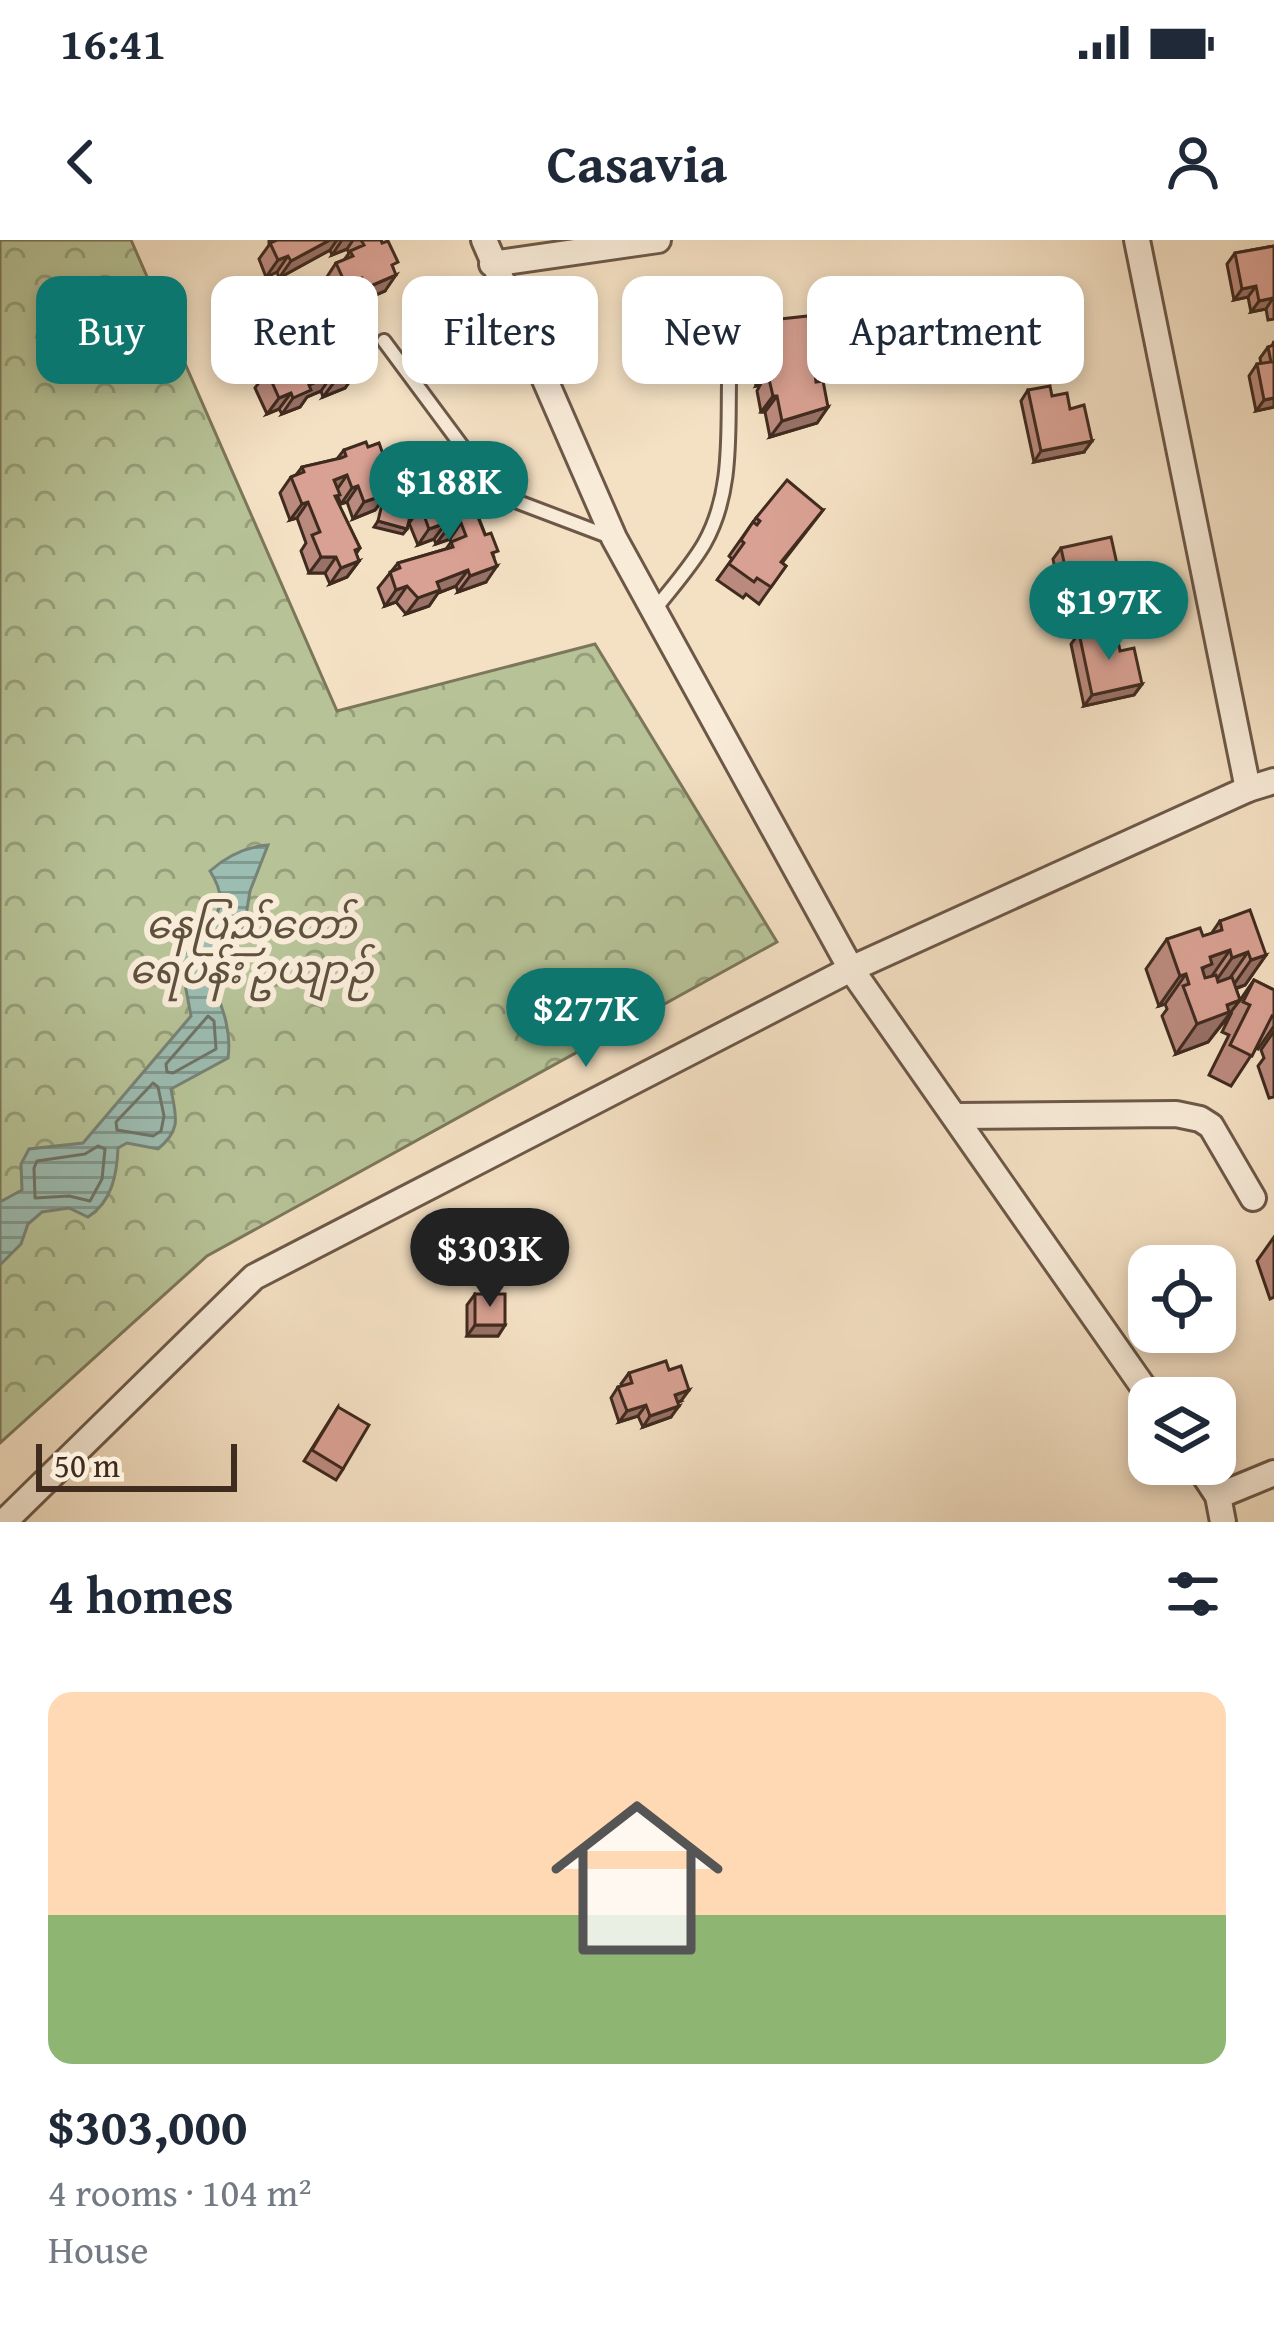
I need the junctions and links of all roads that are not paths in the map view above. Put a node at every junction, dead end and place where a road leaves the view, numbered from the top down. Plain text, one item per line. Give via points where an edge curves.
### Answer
1 (1137, 240) edge
2 (652, 241) edge
3 (488, 252) edge
4 (384, 341) dead end
5 (729, 384) dead end
6 (614, 538) junction
7 (652, 614) junction
8 (1274, 781) edge
9 (1248, 789) junction
10 (850, 968) junction
11 (956, 1116) junction
12 (1252, 1198) dead end
13 (1136, 1377) edge
14 (1274, 1473) edge
15 (1210, 1485) edge
16 (1218, 1496) junction
17 (4, 1522) edge
18 (1223, 1522) edge

1 - 9 street
2 - 3 street
3 - 6 street
4 - 6 lane via 476,465 518,502
5 - 7 lane via 721,503 705,543
6 - 7 street
7 - 10 street
8 - 9 street
9 - 10 street
10 - 11 street
10 - 17 street via 254,1277
11 - 12 street via 1200,1119
11 - 13 street
14 - 16 street
15 - 16 street
16 - 18 street

